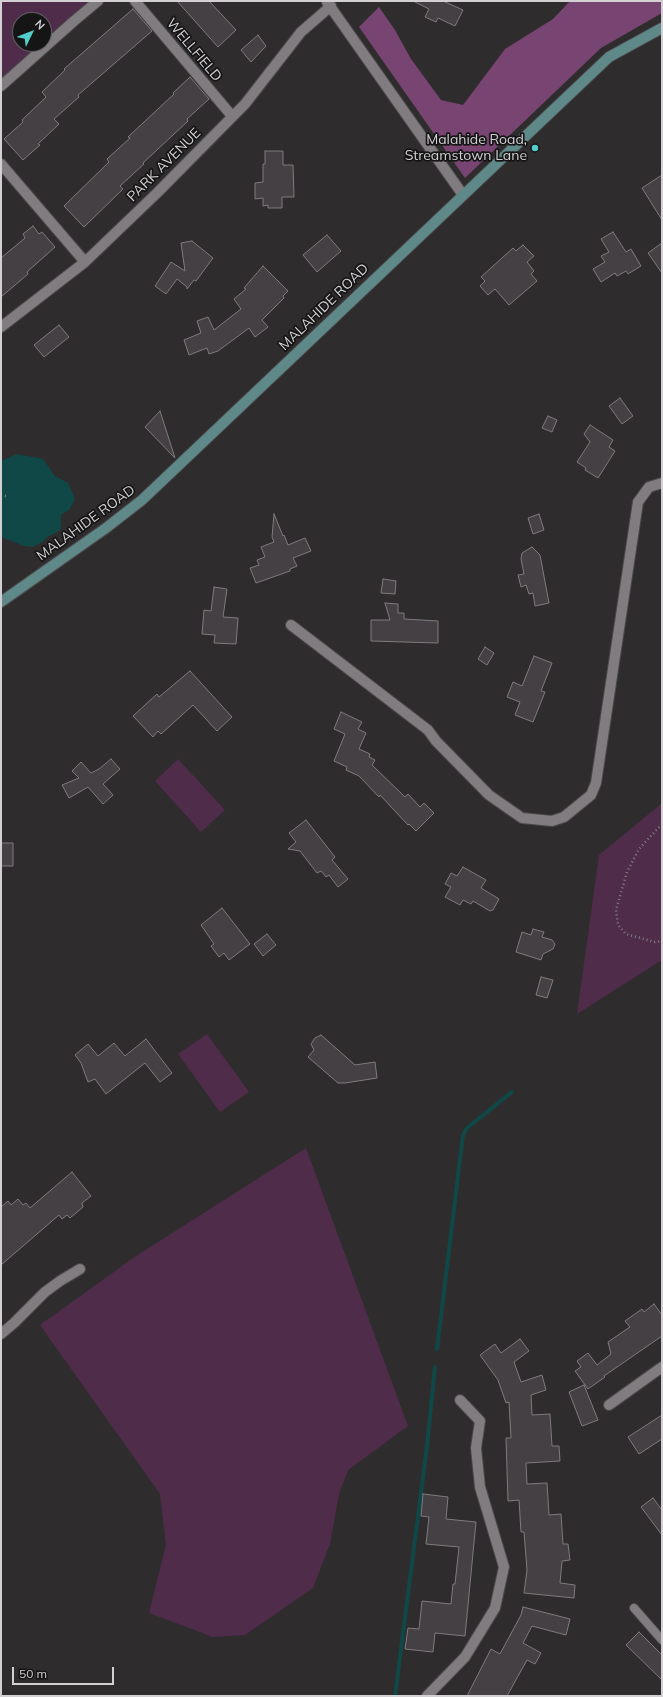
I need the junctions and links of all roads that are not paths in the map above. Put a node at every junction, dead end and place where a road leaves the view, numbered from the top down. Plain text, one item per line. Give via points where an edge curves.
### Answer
1 (98, 1) edge
2 (135, 1) edge
3 (329, 4) edge
4 (662, 28) edge
5 (1, 86) edge
6 (232, 116) junction
7 (1, 164) edge
8 (462, 195) junction
9 (85, 262) junction
10 (1, 327) edge
11 (662, 483) edge
12 (1, 602) edge
13 (291, 625) dead end
14 (80, 1269) dead end
15 (1, 1334) edge
16 (662, 1367) edge
17 (460, 1400) dead end
18 (608, 1405) dead end
19 (634, 1608) dead end
20 (662, 1640) edge
21 (427, 1696) edge

1 - 5 street
2 - 6 street, WELLFIELD
3 - 6 street, PARK AVENUE via 302,32
3 - 8 street
4 - 8 main road, MALAHIDE ROAD via 609,56
6 - 9 street, PARK AVENUE
7 - 9 street
8 - 12 main road, MALAHIDE ROAD via 142,500
9 - 10 street, PARK AVENUE
11 - 13 street via 649,487 638,502 596,783 591,795 564,817 552,821 522,818 489,795 428,730
14 - 15 street via 45,1292
16 - 18 street
17 - 21 street via 480,1421 476,1448 480,1487 504,1567 495,1608 465,1657
19 - 20 lane

